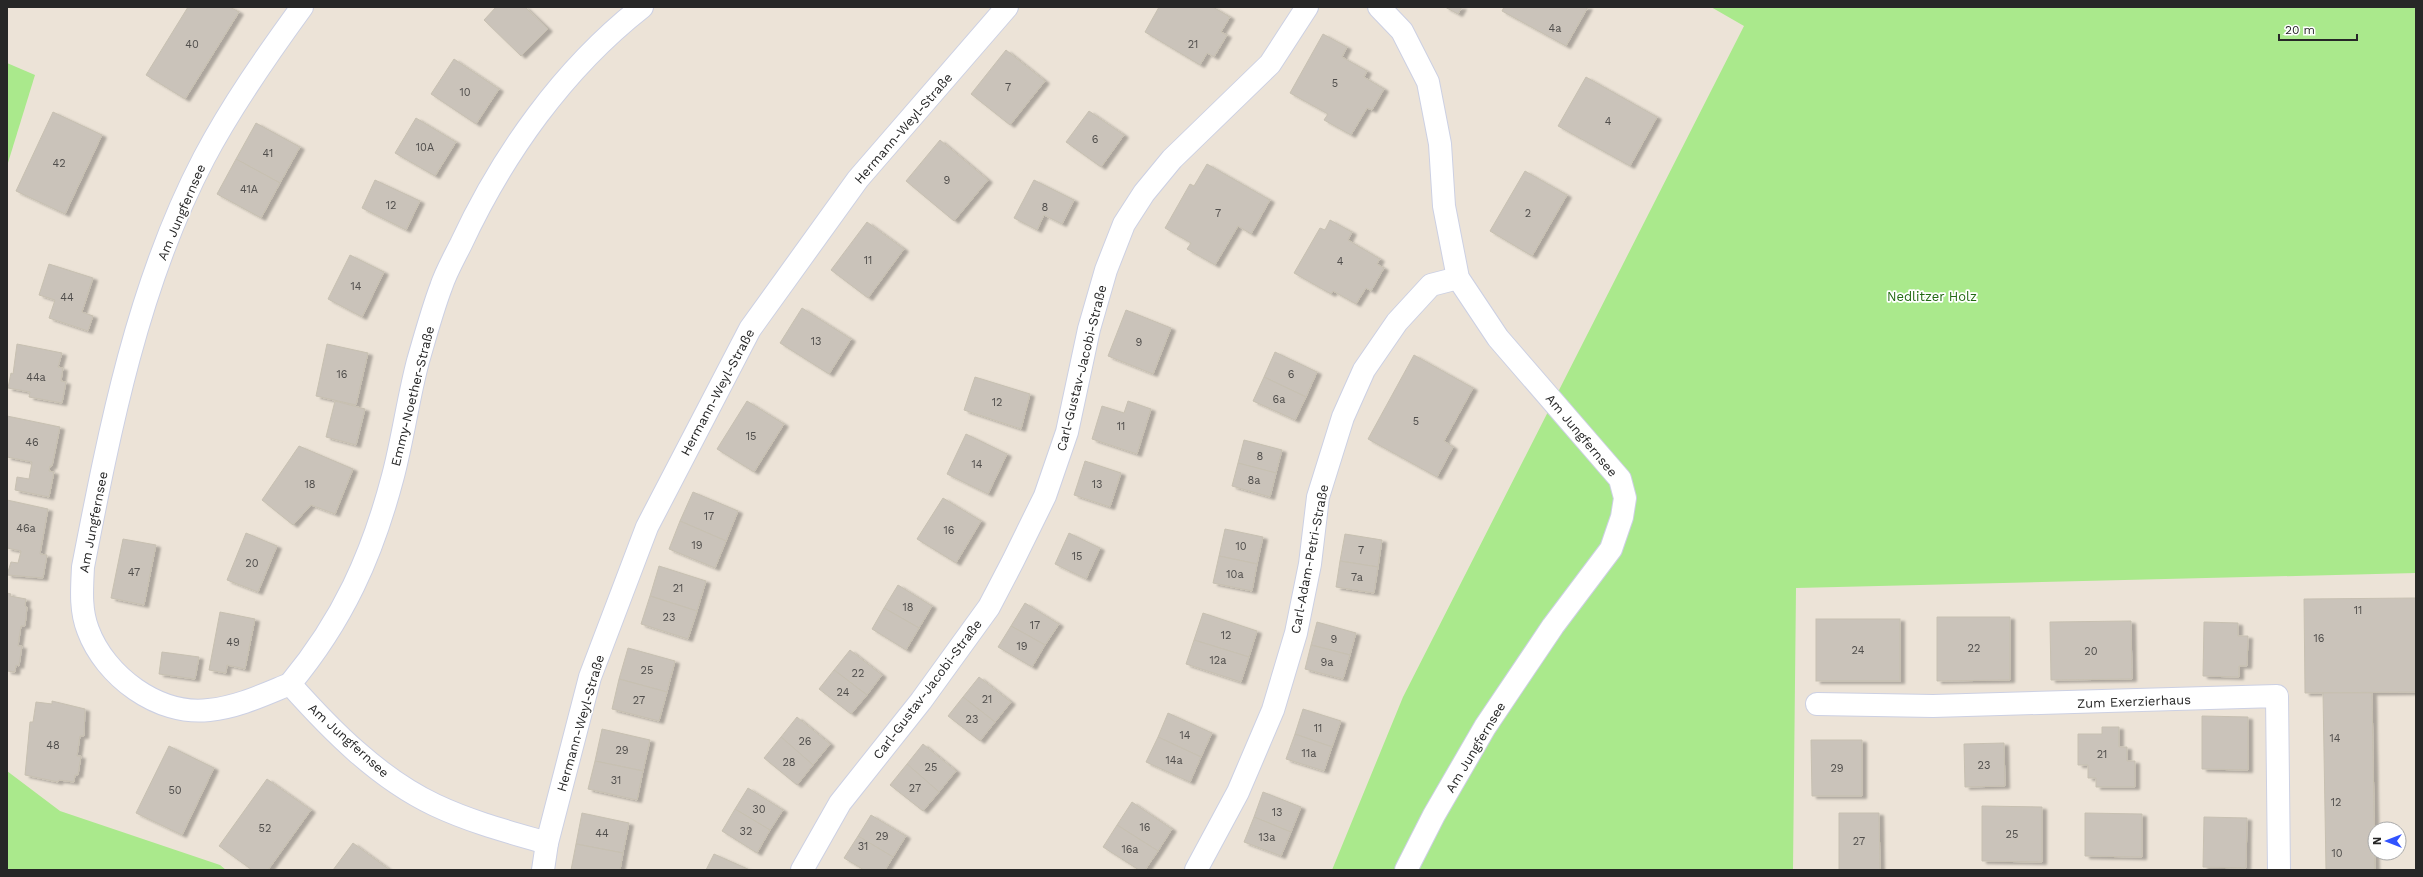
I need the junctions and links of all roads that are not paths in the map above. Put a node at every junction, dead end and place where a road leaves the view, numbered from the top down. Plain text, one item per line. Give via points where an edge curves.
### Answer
1 (302, 7) edge
2 (642, 7) edge
3 (1007, 7) edge
4 (1307, 7) edge
5 (1379, 7) edge
6 (1458, 278) junction
7 (290, 684) junction
8 (1817, 704) dead end
9 (547, 843) junction
10 (543, 870) edge
11 (802, 870) edge
12 (1196, 870) edge
13 (1406, 870) edge
14 (2279, 870) edge

1 - 7 street, Am Jungfernsee via 266,56 204,158 154,277 131,352 112,431 83,567 81,600 87,630 103,659 122,680 148,697 176,708 207,710 241,704
2 - 7 street, Emmy-Noether-Straße via 621,23 569,76 523,135 481,202 441,286 418,363 393,476 359,575 339,618 317,652
3 - 9 street, Hermann-Weyl-Straße via 858,179 750,329 646,527 590,677
4 - 11 street, Carl-Gustav-Jacobi-Straße via 1270,64 1172,159 1144,193 1124,224 1106,270 1092,321 1067,432 1045,496 1014,561 985,614 921,701 840,803
5 - 6 street, Am Jungfernsee via 1402,31 1428,82 1440,144 1444,206
6 - 12 street, Carl-Adam-Petri-Straße via 1431,285 1397,322 1364,370 1343,417 1318,497 1310,564 1296,632 1273,710 1238,792
6 - 13 street, Am Jungfernsee via 1498,338 1620,480 1625,498 1622,518 1611,549 1553,626 1485,727 1434,815
7 - 9 street, Am Jungfernsee via 323,721 381,772 427,800 492,828
8 - 14 street, Zum Exerzierhaus via 1933,706 2277,696
9 - 10 street

